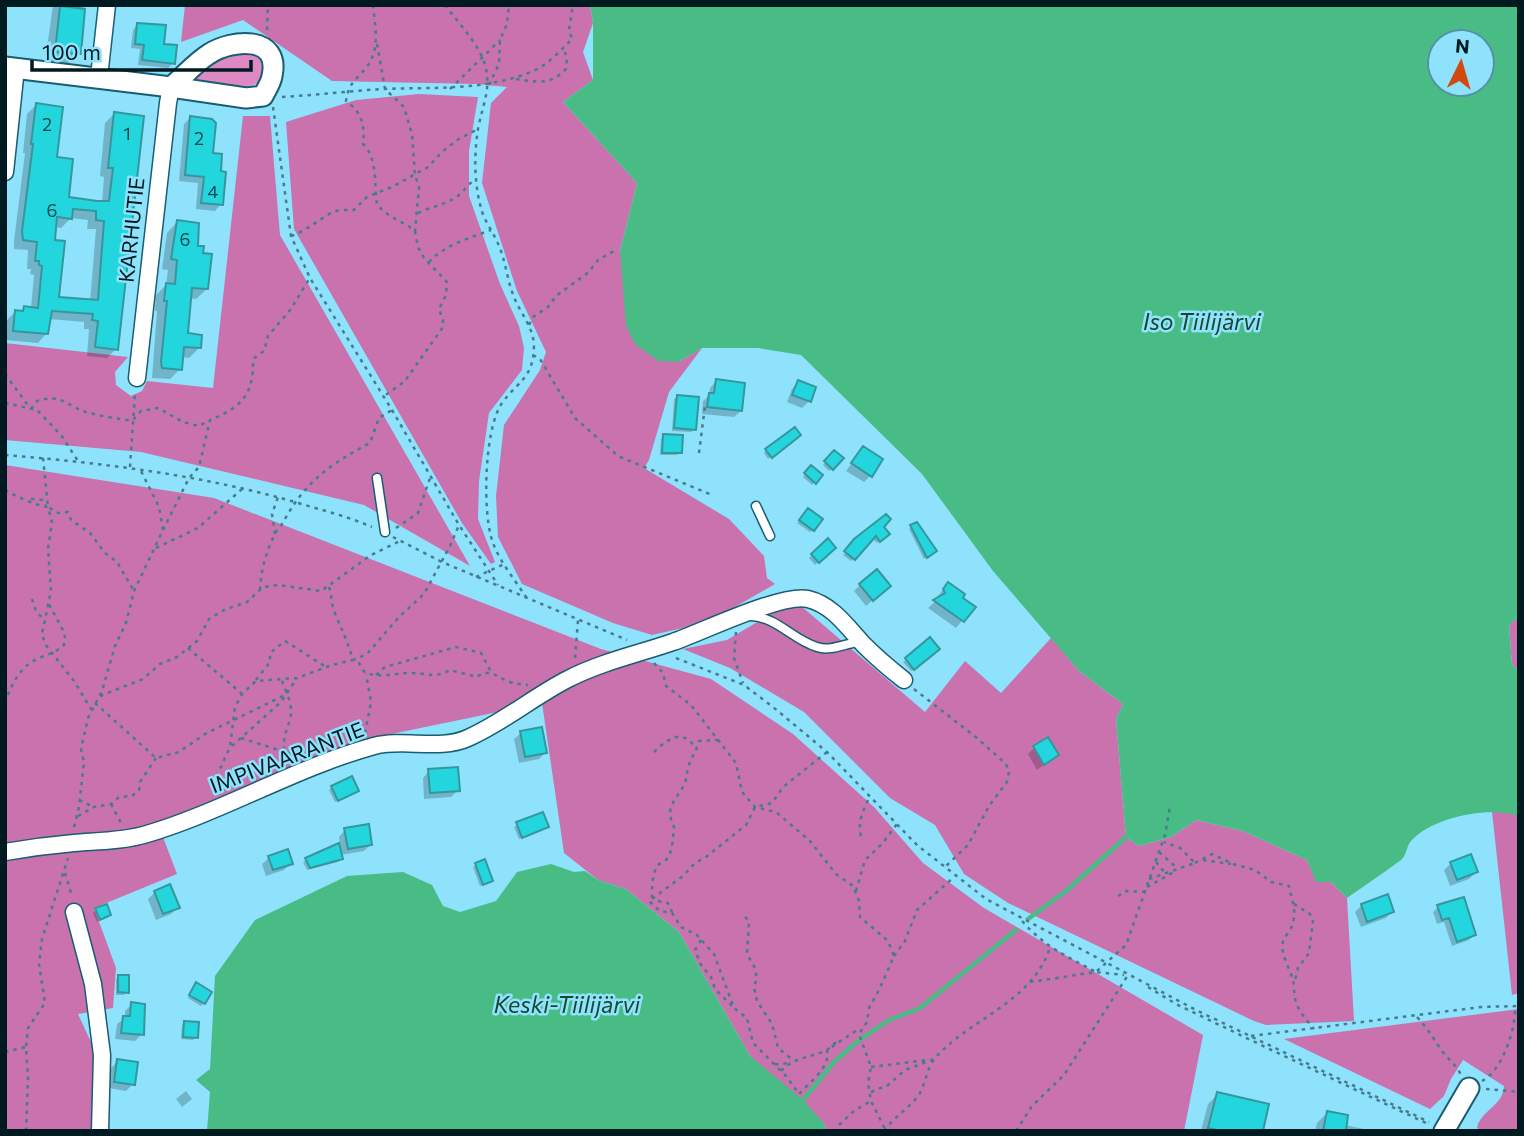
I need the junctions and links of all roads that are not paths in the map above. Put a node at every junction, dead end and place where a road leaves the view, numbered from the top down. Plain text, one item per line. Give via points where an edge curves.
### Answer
1 (107, 5) edge
2 (11, 68) edge
3 (99, 77) junction
4 (172, 87) junction
5 (5, 172) edge
6 (137, 378) road end
7 (377, 478) dead end
8 (756, 506) dead end
9 (384, 532) dead end
10 (770, 536) dead end
11 (740, 617) junction
12 (862, 642) junction
13 (904, 680) road end
14 (5, 852) edge
15 (74, 912) road end
16 (1469, 1088) road end
17 (1444, 1130) edge
18 (100, 1131) edge

1 - 3 street
2 - 3 street
2 - 5 street
3 - 4 street
4 - 4 street via 246,98 263,96 273,61 255,43 237,43 210,53
4 - 6 street, KARHUTIE
7 - 9 lane
8 - 10 lane
11 - 12 lane via 772,620 818,648
11 - 12 street, IMPIVAARANTIE via 774,603 808,599 828,608
11 - 14 street, IMPIVAARANTIE via 597,666 465,740 440,744 398,741 356,752 146,835
12 - 13 street, IMPIVAARANTIE
15 - 18 street via 93,984 102,1055
16 - 17 street

